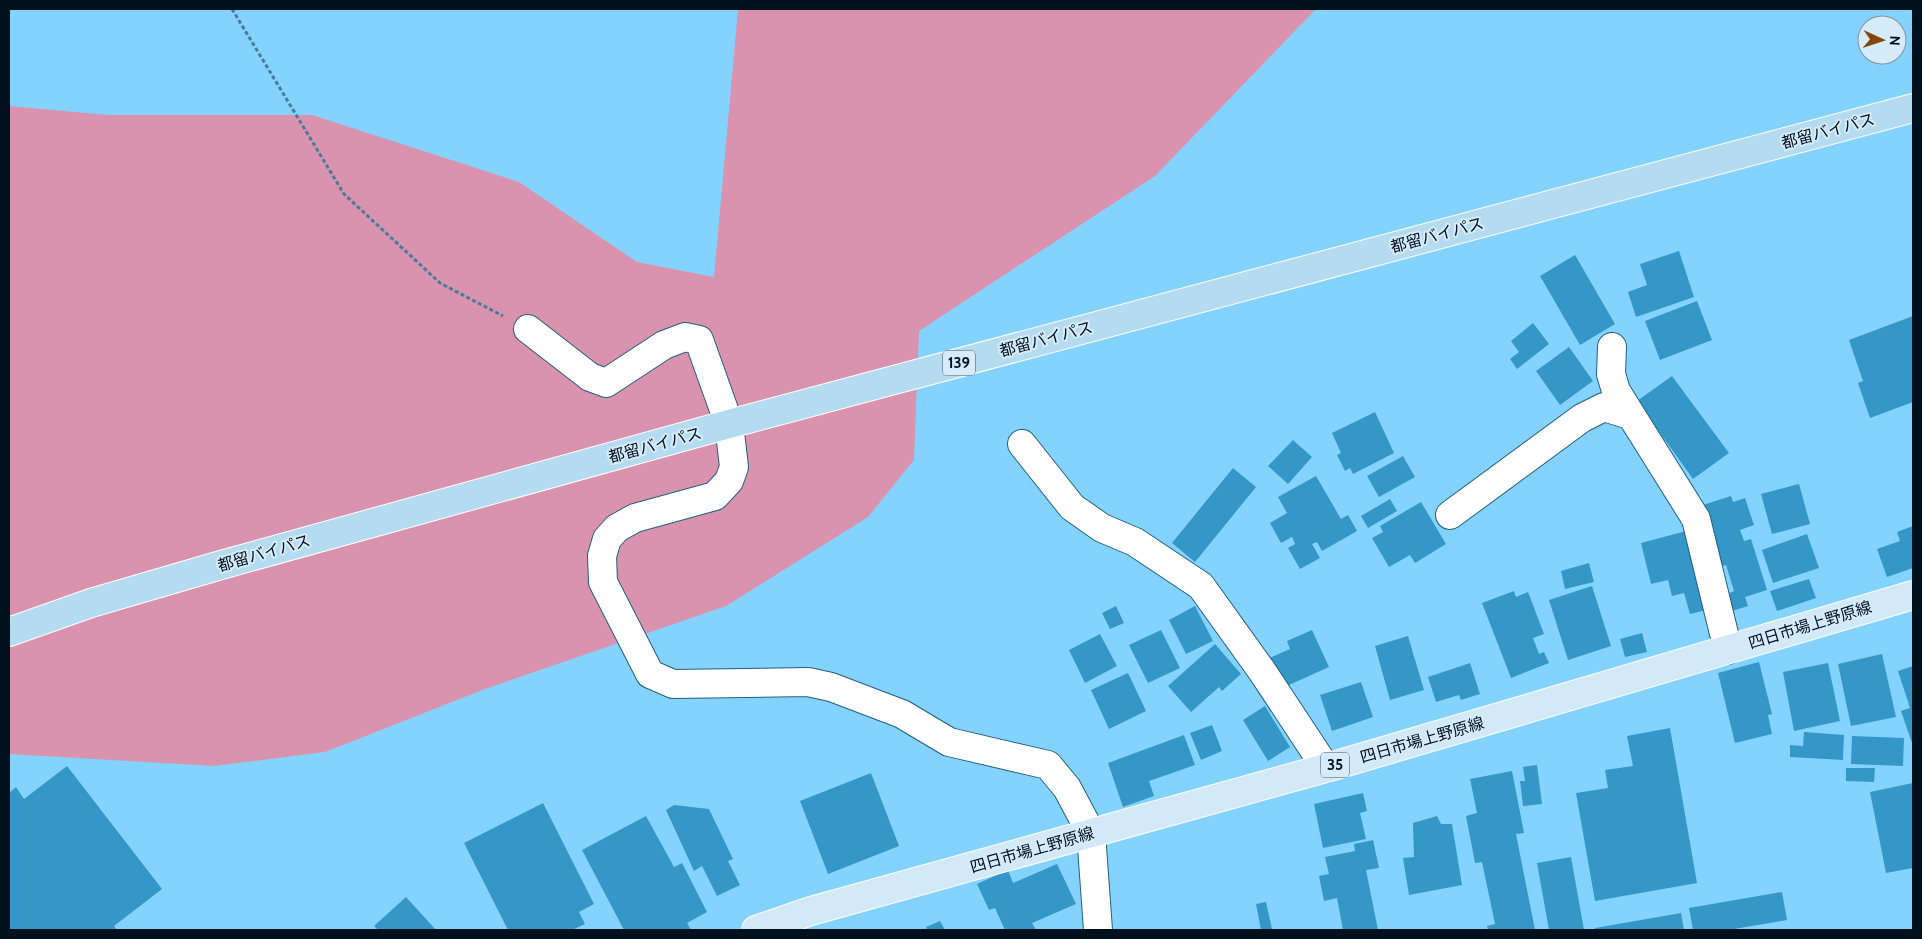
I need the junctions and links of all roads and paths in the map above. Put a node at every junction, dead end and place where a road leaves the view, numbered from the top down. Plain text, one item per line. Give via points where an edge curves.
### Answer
1 (232, 9) edge
2 (1913, 108) edge
3 (528, 329) joint
4 (1612, 347) dead end
5 (1630, 416) junction
6 (729, 424) junction
7 (1022, 444) dead end
8 (1450, 515) dead end
9 (1913, 594) edge
10 (9, 632) edge
11 (1728, 650) junction
12 (1326, 768) junction
13 (1091, 833) junction
14 (756, 930) edge
15 (1098, 930) edge

1 - 3 path via 344,194 440,283
2 - 6 highway, 都留バイパス / 139
3 - 6 street via 590,377 606,382 664,345 685,337 699,340
4 - 5 street via 1611,374
5 - 8 street via 1604,406 1582,418
5 - 11 street via 1696,519
6 - 10 highway, 都留バイパス / 139 via 193,573 91,603
6 - 13 street via 734,466 729,481 715,496 635,518 606,539 602,556 603,582 650,674 673,684 808,682 831,687 902,714 950,742 1048,765 1067,788
7 - 12 street via 1072,507 1102,528 1135,542 1201,586
9 - 11 main road, 四日市場上野原線 / 35
11 - 12 main road, 四日市場上野原線 / 35
12 - 13 main road, 四日市場上野原線 / 35
13 - 14 main road, 四日市場上野原線 / 35 via 811,911
13 - 15 street

